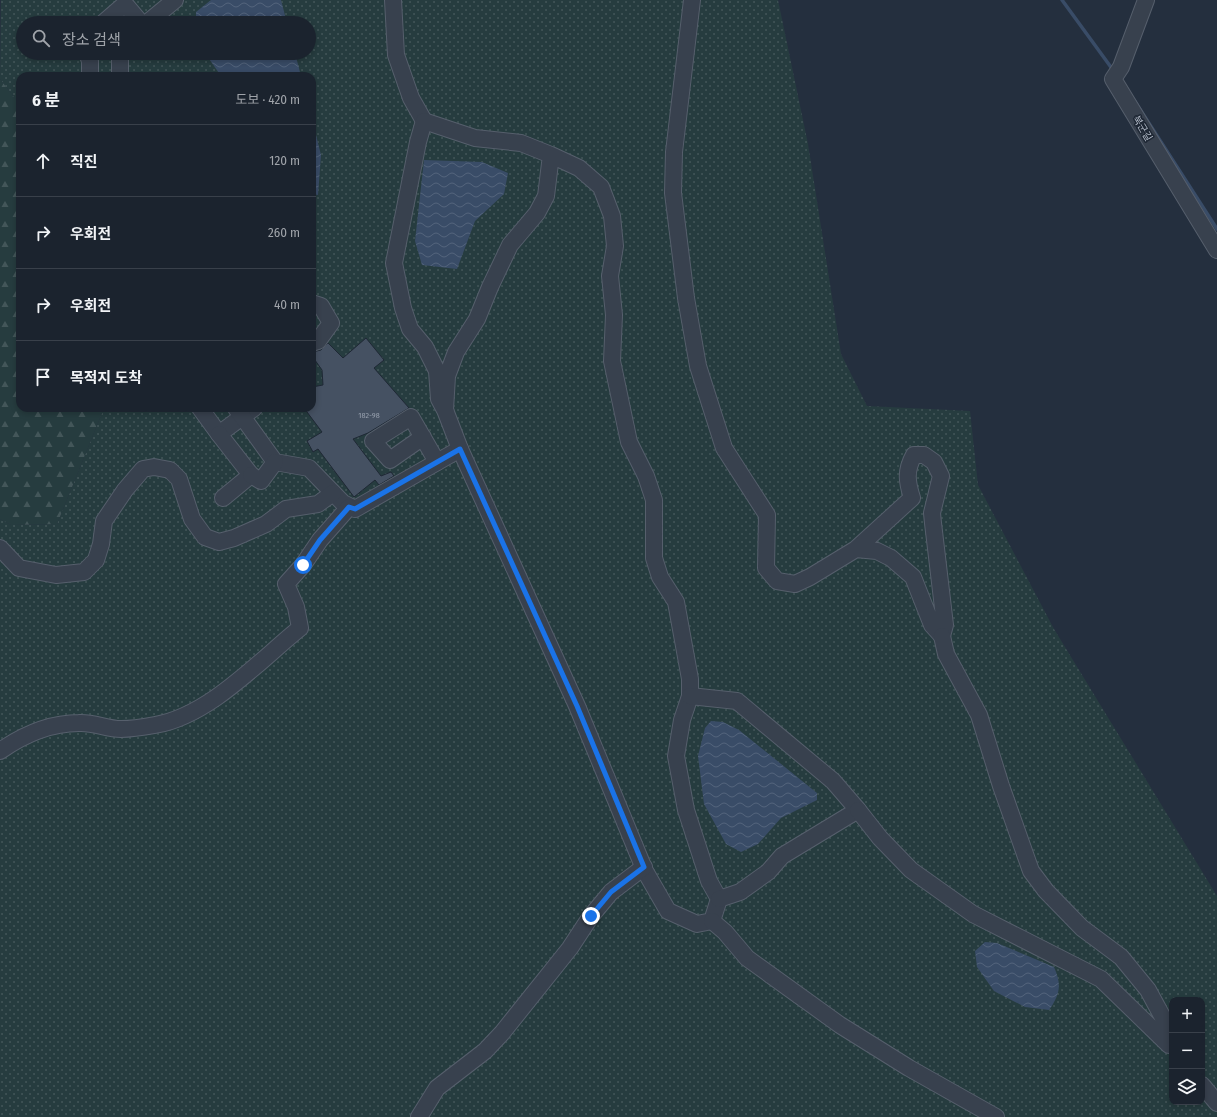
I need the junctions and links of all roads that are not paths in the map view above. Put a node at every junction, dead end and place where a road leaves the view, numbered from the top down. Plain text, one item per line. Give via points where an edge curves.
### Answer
1 (175, 0) edge
2 (392, 0) edge
3 (692, 0) edge
4 (1146, 0) edge
5 (112, 16) edge
6 (135, 16) edge
7 (156, 16) edge
8 (90, 60) edge
9 (120, 60) edge
10 (90, 72) edge
11 (120, 72) edge
12 (424, 121) junction
13 (551, 155) junction
14 (1217, 250) edge
15 (316, 302) edge
16 (316, 342) edge
17 (203, 412) edge
18 (243, 412) edge
19 (245, 412) edge
20 (446, 412) junction
21 (219, 434) junction
22 (423, 437) dead end
23 (460, 449) junction
24 (275, 462) junction
25 (437, 462) junction
26 (251, 475) junction
27 (333, 493) junction
28 (223, 498) dead end
29 (349, 507) junction
30 (0, 548) edge
31 (856, 549) junction
32 (942, 636) junction
33 (690, 696) junction
34 (0, 751) edge
35 (858, 810) junction
36 (644, 867) junction
37 (719, 899) junction
38 (712, 921) junction
39 (1169, 1037) edge
40 (1169, 1046) edge
41 (1205, 1089) edge
42 (1217, 1103) edge
43 (419, 1117) edge
44 (996, 1117) edge

1 - 7 street
2 - 12 street via 396,55 411,98
3 - 31 street via 674,152 673,193 686,298 698,366 724,448 767,515 766,568 777,581 795,584
4 - 14 street, 북군길 via 1117,73
5 - 6 street via 125,4
8 - 10 street
9 - 11 street
12 - 13 street via 475,138 521,143
12 - 20 street via 394,264 405,315 410,329 425,347 437,371 439,399
13 - 20 street via 546,196 538,213 510,245 477,319 456,352 447,376
13 - 33 street via 579,168 601,187 612,216 615,246 610,276 614,315 612,361 629,442 646,476 654,500 654,558 660,577 676,602 690,679
15 - 16 street via 331,324
17 - 21 street
18 - 21 street
19 - 24 street
20 - 23 street
21 - 26 street
22 - 25 street
23 - 25 street
23 - 36 street via 577,706
24 - 26 street via 261,481
24 - 27 street via 309,468
25 - 29 street via 355,509
26 - 28 street
27 - 29 street
27 - 30 street via 318,504 286,509 266,524 219,542 205,537 192,519 180,479 170,470 154,467 143,469 104,521 96,560 84,572 56,575 19,568
29 - 34 street via 286,584 296,607 300,628 244,678 216,698 188,714 156,725 121,729 80,723 44,728
31 - 32 street via 877,551 891,558 913,577 932,625
31 - 32 street via 912,498 907,478 909,464 914,456 924,455 934,462 941,476 932,513 945,625
32 - 39 street via 946,654 979,715 1031,871 1046,891 1082,928 1121,957 1148,990 1168,1027
33 - 35 street via 737,701 833,782
33 - 37 street via 682,720 676,756 686,810 709,881
35 - 37 street via 782,856 768,872 740,892
35 - 40 street via 880,838 911,870 973,914 1101,979
36 - 38 street via 668,911 697,924
36 - 43 street via 611,892 502,1033 485,1051 437,1088
37 - 38 street
38 - 44 street via 748,958 840,1025
41 - 42 street

